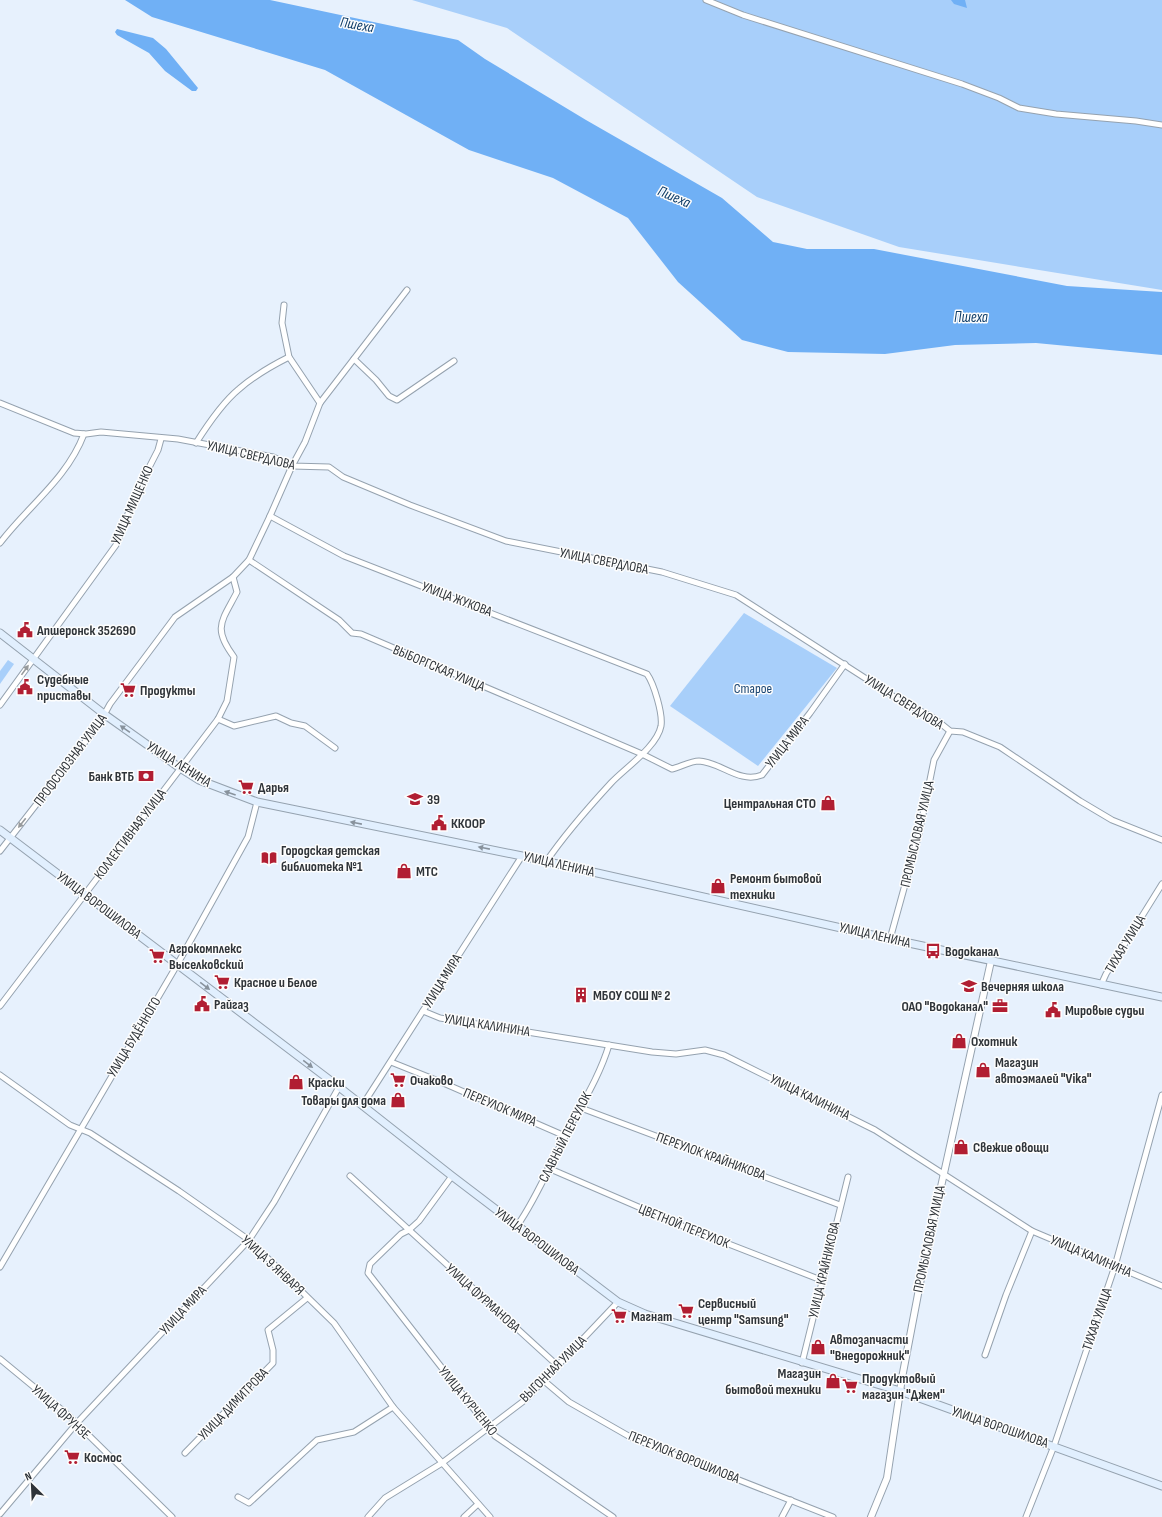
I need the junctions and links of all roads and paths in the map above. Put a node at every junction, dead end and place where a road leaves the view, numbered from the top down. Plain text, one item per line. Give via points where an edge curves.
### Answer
1 (706, 0) edge
2 (1162, 125) edge
3 (407, 290) dead end
4 (284, 305) dead end
5 (289, 357) junction
6 (354, 359) junction
7 (454, 361) dead end
8 (0, 403) edge
9 (320, 403) junction
10 (84, 434) junction
11 (161, 439) junction
12 (196, 443) junction
13 (292, 466) junction
14 (270, 516) junction
15 (0, 543) edge
16 (249, 560) junction
17 (233, 577) junction
18 (0, 633) edge
19 (33, 658) junction
20 (845, 664) junction
21 (0, 704) edge
22 (104, 714) junction
23 (218, 719) junction
24 (950, 731) junction
25 (335, 748) dead end
26 (642, 754) junction
27 (180, 768) junction
28 (257, 802) junction
29 (0, 830) edge
30 (10, 838) junction
31 (1162, 840) edge
32 (0, 851) edge
33 (522, 856) junction
34 (546, 862) junction
35 (1162, 884) edge
36 (85, 894) junction
37 (890, 939) junction
38 (991, 961) junction
39 (177, 965) junction
40 (1102, 985) junction
41 (1162, 997) edge
42 (0, 1006) edge
43 (423, 1011) junction
44 (609, 1045) junction
45 (391, 1062) junction
46 (0, 1075) edge
47 (338, 1087) junction
48 (1162, 1095) edge
49 (362, 1106) junction
50 (581, 1108) junction
51 (79, 1129) junction
52 (565, 1136) junction
53 (548, 1168) junction
54 (943, 1173) junction
55 (350, 1176) dead end
56 (452, 1176) junction
57 (848, 1177) dead end
58 (840, 1205) junction
59 (517, 1226) junction
60 (409, 1230) junction
61 (1032, 1231) junction
62 (249, 1240) junction
63 (1115, 1266) junction
64 (0, 1267) edge
65 (821, 1280) junction
66 (1162, 1286) edge
67 (307, 1298) junction
68 (618, 1302) junction
69 (985, 1355) dead end
70 (0, 1359) edge
71 (802, 1362) junction
72 (558, 1366) junction
73 (543, 1380) junction
74 (900, 1391) junction
75 (393, 1407) junction
76 (76, 1424) junction
77 (487, 1427) junction
78 (1054, 1446) junction
79 (185, 1453) dead end
80 (442, 1463) junction
81 (1162, 1486) edge
82 (238, 1497) dead end
83 (791, 1500) junction
84 (478, 1504) junction
85 (0, 1514) edge
86 (172, 1517) edge
87 (368, 1517) edge
88 (464, 1517) edge
89 (490, 1517) edge
90 (613, 1517) edge
91 (782, 1517) edge
92 (833, 1517) edge
93 (871, 1517) edge
94 (1026, 1517) edge

1 - 2 street via 744,15 962,84 1019,108
3 - 6 street, ПРОФСОЮЗНАЯ УЛИЦА
4 - 5 street via 282,323
5 - 9 street
5 - 12 street via 238,389 209,423
6 - 7 street via 389,396 397,400
6 - 9 street, ПРОФСОЮЗНАЯ УЛИЦА
8 - 10 street, УЛИЦА СВЕРДЛОВА via 74,433
9 - 13 street, ПРОФСОЮЗНАЯ УЛИЦА via 305,442
10 - 11 street, УЛИЦА СВЕРДЛОВА via 100,432
10 - 15 street via 64,471
11 - 12 street, УЛИЦА СВЕРДЛОВА
11 - 19 street, УЛИЦА МИЩЕНКО via 116,545
12 - 13 street, УЛИЦА СВЕРДЛОВА via 273,457
13 - 14 street, ПРОФСОЮЗНАЯ УЛИЦА
13 - 20 street, УЛИЦА СВЕРДЛОВА via 329,467 343,477 410,506 506,542 662,572 736,595
14 - 16 street, ПРОФСОЮЗНАЯ УЛИЦА
14 - 26 street, УЛИЦА ЖУКОВА via 344,556 646,674 652,682 661,725 658,735
16 - 17 street, ПРОФСОЮЗНАЯ УЛИЦА
16 - 26 street, ВЫБОРГСКАЯ УЛИЦА via 339,620 352,634 360,634
17 - 22 street, ПРОФСОЮЗНАЯ УЛИЦА via 175,617
17 - 23 street, КОЛЛЕКТИВНАЯ УЛИЦА via 237,592 221,622 220,634 234,657 227,701
18 - 19 main road, УЛИЦА ЛЕНИНА
21 -> 19 street, УЛИЦА МИЩЕНКО
19 - 22 main road, УЛИЦА ЛЕНИНА
20 - 24 street, УЛИЦА СВЕРДЛОВА via 896,698 934,718
20 - 26 street, УЛИЦА МИРА via 762,775 754,778 736,775 699,761 672,769
27 -> 22 main road, УЛИЦА ЛЕНИНА
22 -> 30 street, ПРОФСОЮЗНАЯ УЛИЦА via 100,724
23 - 25 street via 234,726 276,716 305,726
23 - 27 street, КОЛЛЕКТИВНАЯ УЛИЦА
24 - 31 street, УЛИЦА СВЕРДЛОВА via 963,732 1000,747 1106,816
24 - 37 street, ПРОМЫСЛОВАЯ УЛИЦА via 934,760 919,834
26 - 34 street via 611,783
28 -> 27 main road, УЛИЦА ЛЕНИНА via 198,780
27 - 36 street, КОЛЛЕКТИВНАЯ УЛИЦА
33 -> 28 main road, УЛИЦА ЛЕНИНА
28 - 39 street, УЛИЦА БУДЁННОГО via 248,837
29 - 30 main road, УЛИЦА ВОРОШИЛОВА
30 - 32 street, ПРОФСОЮЗНАЯ УЛИЦА
30 - 36 main road, УЛИЦА ВОРОШИЛОВА
33 - 34 main road, УЛИЦА ЛЕНИНА
33 - 43 street, УЛИЦА МИРА
34 - 37 main road, УЛИЦА ЛЕНИНА
35 - 40 street, ТИХАЯ УЛИЦА via 1106,974
36 - 39 main road, УЛИЦА ВОРОШИЛОВА
36 - 42 street, КОЛЛЕКТИВНАЯ УЛИЦА
37 - 38 main road, УЛИЦА ЛЕНИНА
38 - 40 main road, УЛИЦА ЛЕНИНА
38 - 54 street, ПРОМЫСЛОВАЯ УЛИЦА
39 -> 47 main road, УЛИЦА ВОРОШИЛОВА
39 - 51 street, УЛИЦА БУДЁННОГО
40 - 41 main road, УЛИЦА ЛЕНИНА
43 - 44 street, УЛИЦА КАЛИНИНА via 440,1018
43 - 45 street, УЛИЦА МИРА
44 - 50 street, СЛАВНЫЙ ПЕРЕУЛОК
44 - 54 street, УЛИЦА КАЛИНИНА via 676,1054 705,1050 724,1055 869,1127
45 - 49 street, УЛИЦА МИРА
45 - 52 street, ПЕРЕУЛОК МИРА
46 - 51 street, УЛИЦА 9 ЯНВАРЯ
47 - 49 main road, УЛИЦА ВОРОШИЛОВА
47 - 62 street, УЛИЦА МИРА via 274,1202
48 - 63 street, ТИХАЯ УЛИЦА
49 - 56 main road, УЛИЦА ВОРОШИЛОВА
50 - 52 street, СЛАВНЫЙ ПЕРЕУЛОК
50 - 58 street, ПЕРЕУЛОК КРАЙНИКОВА
51 - 62 street, УЛИЦА 9 ЯНВАРЯ via 90,1133 172,1186
51 - 64 street, УЛИЦА БУДЁННОГО
52 - 53 street, СЛАВНЫЙ ПЕРЕУЛОК
53 - 59 street, СЛАВНЫЙ ПЕРЕУЛОК via 527,1212
53 - 65 street, ЦВЕТНОЙ ПЕРЕУЛОК
54 - 61 street, УЛИЦА КАЛИНИНА
54 - 74 street, ПРОМЫСЛОВАЯ УЛИЦА
55 - 60 street, УЛИЦА ФУРМАНОВА
56 - 59 main road, УЛИЦА ВОРОШИЛОВА
56 - 60 street via 419,1221
57 - 58 street, УЛИЦА КРАЙНИКОВА
58 - 65 street, УЛИЦА КРАЙНИКОВА
59 - 68 main road, УЛИЦА ВОРОШИЛОВА
60 - 72 street, УЛИЦА ФУРМАНОВА
60 - 77 street, УЛИЦА КУРЧЕНКО via 401,1234 370,1264 368,1273
61 - 63 street, УЛИЦА КАЛИНИНА
61 - 69 street
62 - 67 street, УЛИЦА 9 ЯНВАРЯ
62 - 76 street, УЛИЦА МИРА
63 - 66 street, УЛИЦА КАЛИНИНА
63 - 78 street, ТИХАЯ УЛИЦА
65 - 71 street, УЛИЦА КРАЙНИКОВА
67 - 75 street, УЛИЦА 9 ЯНВАРЯ via 334,1323
67 - 79 street, УЛИЦА ДИМИТРОВА via 268,1330 273,1363
68 - 71 main road, УЛИЦА ВОРОШИЛОВА via 645,1314
68 - 72 street, ВЫГОННАЯ УЛИЦА
70 - 76 street, УЛИЦА ФРУНЗЕ
71 - 74 main road, УЛИЦА ВОРОШИЛОВА
72 - 73 street, ВЫГОННАЯ УЛИЦА
73 - 77 street, ВЫГОННАЯ УЛИЦА via 525,1400
73 - 83 street, ПЕРЕУЛОК ВОРОШИЛОВА via 569,1402 632,1438
74 - 78 main road, УЛИЦА ВОРОШИЛОВА
74 - 93 street, ПРОМЫСЛОВАЯ УЛИЦА via 887,1478
75 - 80 street, УЛИЦА 9 ЯНВАРЯ
75 - 82 street via 354,1432 317,1440 248,1503
76 - 85 street, УЛИЦА МИРА
76 - 86 street, УЛИЦА ФРУНЗЕ
77 - 80 street, ВЫГОННАЯ УЛИЦА
77 - 90 street, УЛИЦА КУРЧЕНКО via 495,1436
78 - 81 main road, УЛИЦА ВОРОШИЛОВА
78 - 94 street, ТИХАЯ УЛИЦА
80 - 84 street, УЛИЦА 9 ЯНВАРЯ
80 - 87 street, ВЫГОННАЯ УЛИЦА via 385,1498
83 - 91 street
83 - 92 street, ПЕРЕУЛОК ВОРОШИЛОВА
84 - 88 street
84 - 89 street, УЛИЦА 9 ЯНВАРЯ

